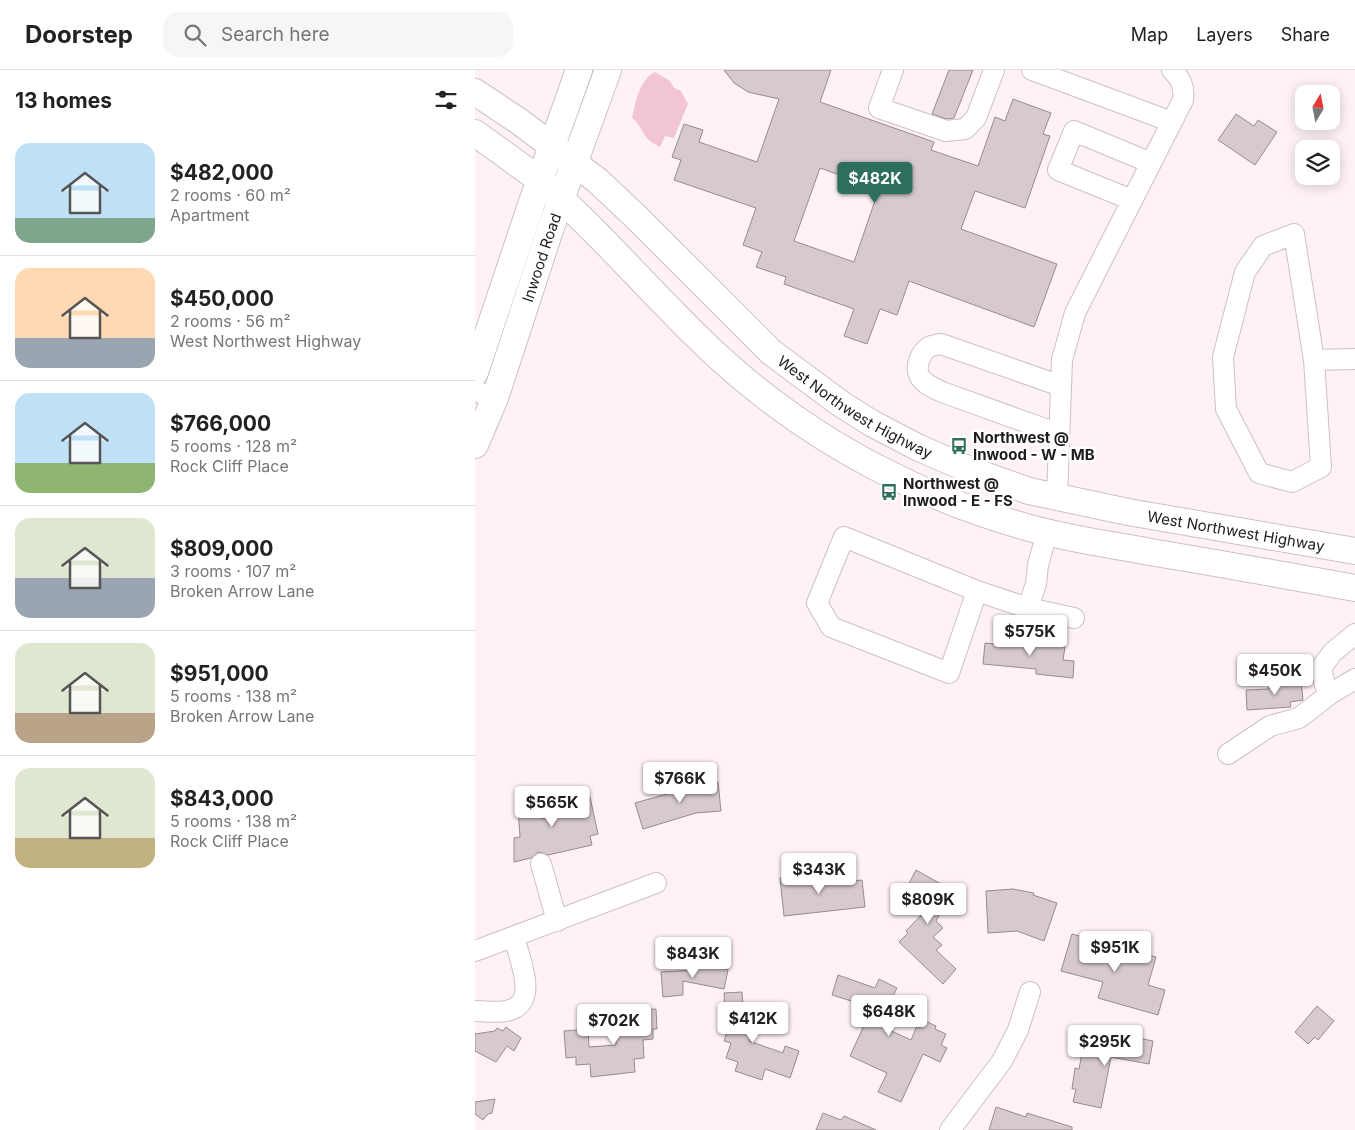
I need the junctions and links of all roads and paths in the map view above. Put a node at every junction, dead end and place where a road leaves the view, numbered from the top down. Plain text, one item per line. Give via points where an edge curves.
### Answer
1 (579, 70) edge
2 (607, 70) edge
3 (893, 70) edge
4 (994, 70) edge
5 (1032, 70) edge
6 (1172, 70) edge
7 (475, 92) edge
8 (1171, 122) junction
9 (475, 133) edge
10 (552, 146) junction
11 (574, 162) junction
12 (1151, 163) junction
13 (540, 180) junction
14 (561, 199) junction
15 (1132, 200) junction
16 (1355, 359) edge
17 (1314, 360) junction
18 (475, 372) edge
19 (1061, 386) junction
20 (485, 394) edge
21 (1059, 434) junction
22 (475, 445) edge
23 (1057, 498) junction
24 (1047, 532) junction
25 (1355, 551) edge
26 (1355, 588) edge
27 (977, 591) junction
28 (1028, 608) junction
29 (1074, 618) dead end
30 (1355, 634) edge
31 (1355, 679) edge
32 (1330, 694) junction
33 (1228, 754) dead end
34 (541, 864) dead end
35 (656, 882) dead end
36 (557, 921) junction
37 (513, 937) junction
38 (475, 951) edge
39 (1030, 992) dead end
40 (475, 1011) edge
41 (950, 1130) edge

1 - 10 main road, Inwood Road
2 - 11 main road, Inwood Road
3 - 4 street via 879,108 946,131 965,129 976,118
5 - 8 street
6 - 8 street via 1183,84 1184,91 1183,100
7 - 10 main road, West Northwest Highway
8 - 12 street
9 - 13 main road
10 - 11 main road, West Northwest Highway
10 - 13 main road, Inwood Road
11 - 14 main road, Inwood Road
11 - 23 main road, West Northwest Highway via 635,216 771,352 841,404 873,424 953,463 998,481
12 - 15 street
12 - 15 street via 1075,131 1058,170
13 - 14 main road
13 - 18 main road, Inwood Road
14 - 20 main road, Inwood Road
14 - 24 main road via 713,352 798,420 845,452 908,483 957,504
15 - 19 street via 1075,313 1063,360
16 - 17 street
17 - 17 street via 1309,331 1294,234 1263,246 1245,272 1223,357 1226,409 1259,473 1292,482 1321,466
19 - 21 street
19 - 21 street via 941,344 930,346 917,365 919,376 942,392
20 - 22 main road, Inwood Road
21 - 23 street
23 - 24 main road
23 - 25 main road, West Northwest Highway
24 - 26 main road
24 - 28 street
27 - 27 street via 949,673 831,627 817,603 845,537
27 - 28 street
28 - 29 street
30 - 32 street via 1333,652 1321,668
31 - 32 street
32 - 33 street via 1299,718 1270,726
34 - 36 street
35 - 36 street
36 - 37 street
37 - 38 street
37 - 40 street via 526,983 521,1003 507,1011
39 - 41 street via 1018,1030 1002,1062

